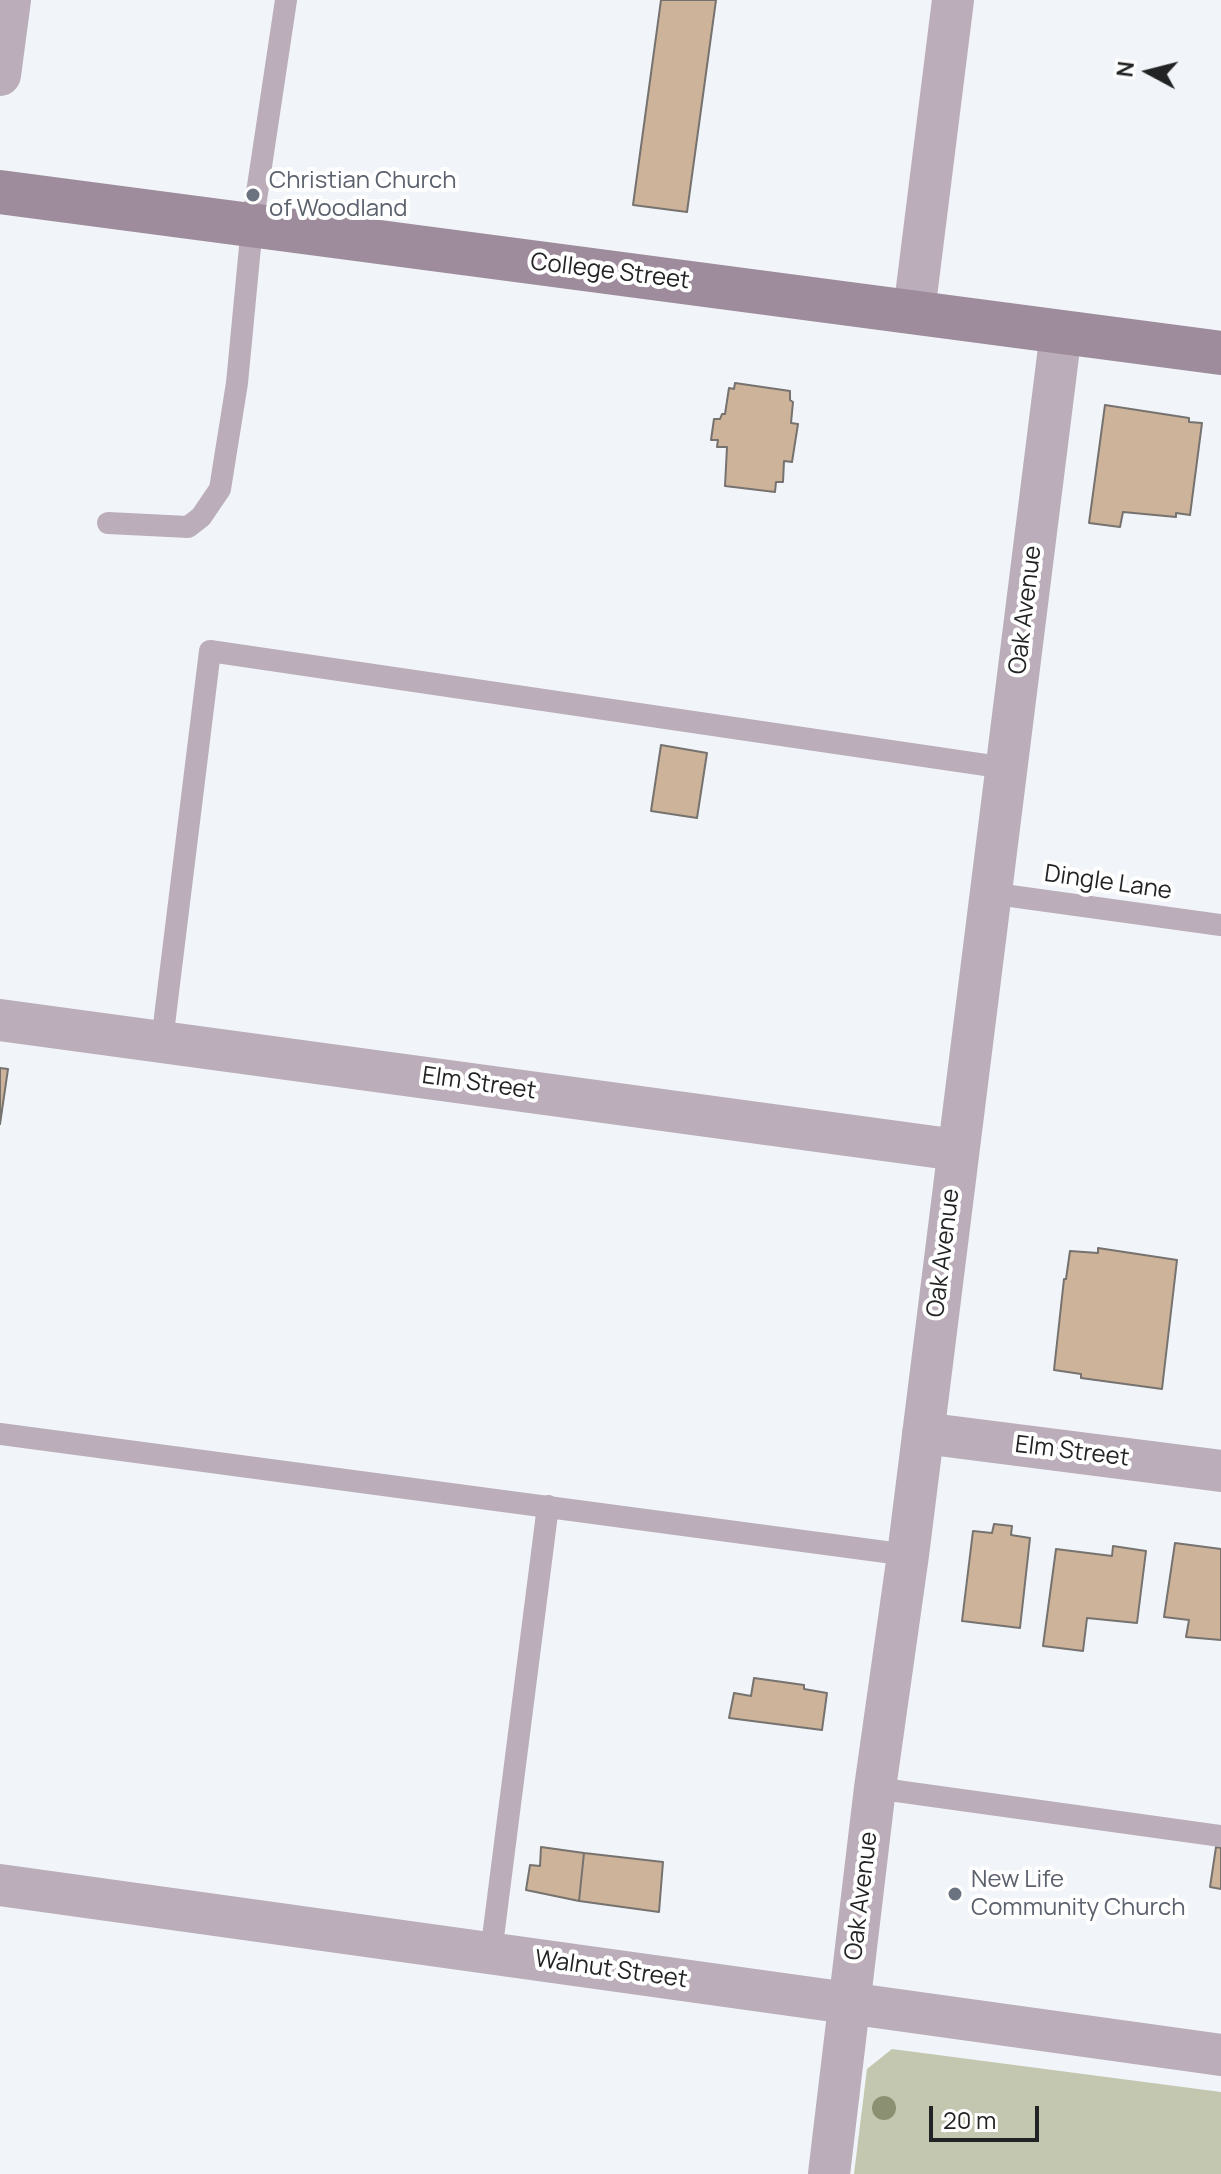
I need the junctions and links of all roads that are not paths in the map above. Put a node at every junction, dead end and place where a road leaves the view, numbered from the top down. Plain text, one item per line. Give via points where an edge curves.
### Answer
1 (10, 0) edge
2 (286, 0) edge
3 (953, 0) edge
4 (0, 75) edge
5 (0, 192) edge
6 (252, 226) junction
7 (914, 312) junction
8 (1061, 332) junction
9 (1221, 353) edge
10 (108, 523) dead end
11 (1006, 768) junction
12 (989, 893) junction
13 (1221, 925) edge
14 (0, 1020) edge
15 (162, 1041) junction
16 (957, 1150) junction
17 (923, 1433) junction
18 (0, 1434) edge
19 (1221, 1471) edge
20 (548, 1506) junction
21 (908, 1555) junction
22 (875, 1788) junction
23 (1221, 1836) edge
24 (0, 1885) edge
25 (491, 1953) junction
26 (850, 2003) junction
27 (1221, 2055) edge
28 (829, 2174) edge

1 - 4 street
2 - 6 lane
3 - 7 street
5 - 6 street, College Street
6 - 7 street, College Street
6 - 10 lane via 237,383 220,489 188,527
7 - 8 street, College Street
8 - 9 street, College Street
8 - 11 street, Oak Avenue
11 - 12 street, Oak Avenue
11 - 15 lane via 210,651
12 - 13 lane, Dingle Lane
12 - 16 street, Oak Avenue
14 - 15 street, Elm Street
15 - 16 street, Elm Street
16 - 17 street, Oak Avenue
17 - 19 street, Elm Street
17 - 21 street, Oak Avenue
18 - 20 lane
20 - 21 lane
20 - 25 lane
21 - 22 street, Oak Avenue
22 - 23 lane
22 - 26 street, Oak Avenue
24 - 25 street, Walnut Street
25 - 26 street, Walnut Street
26 - 27 street, Walnut Street
26 - 28 street, Oak Avenue

